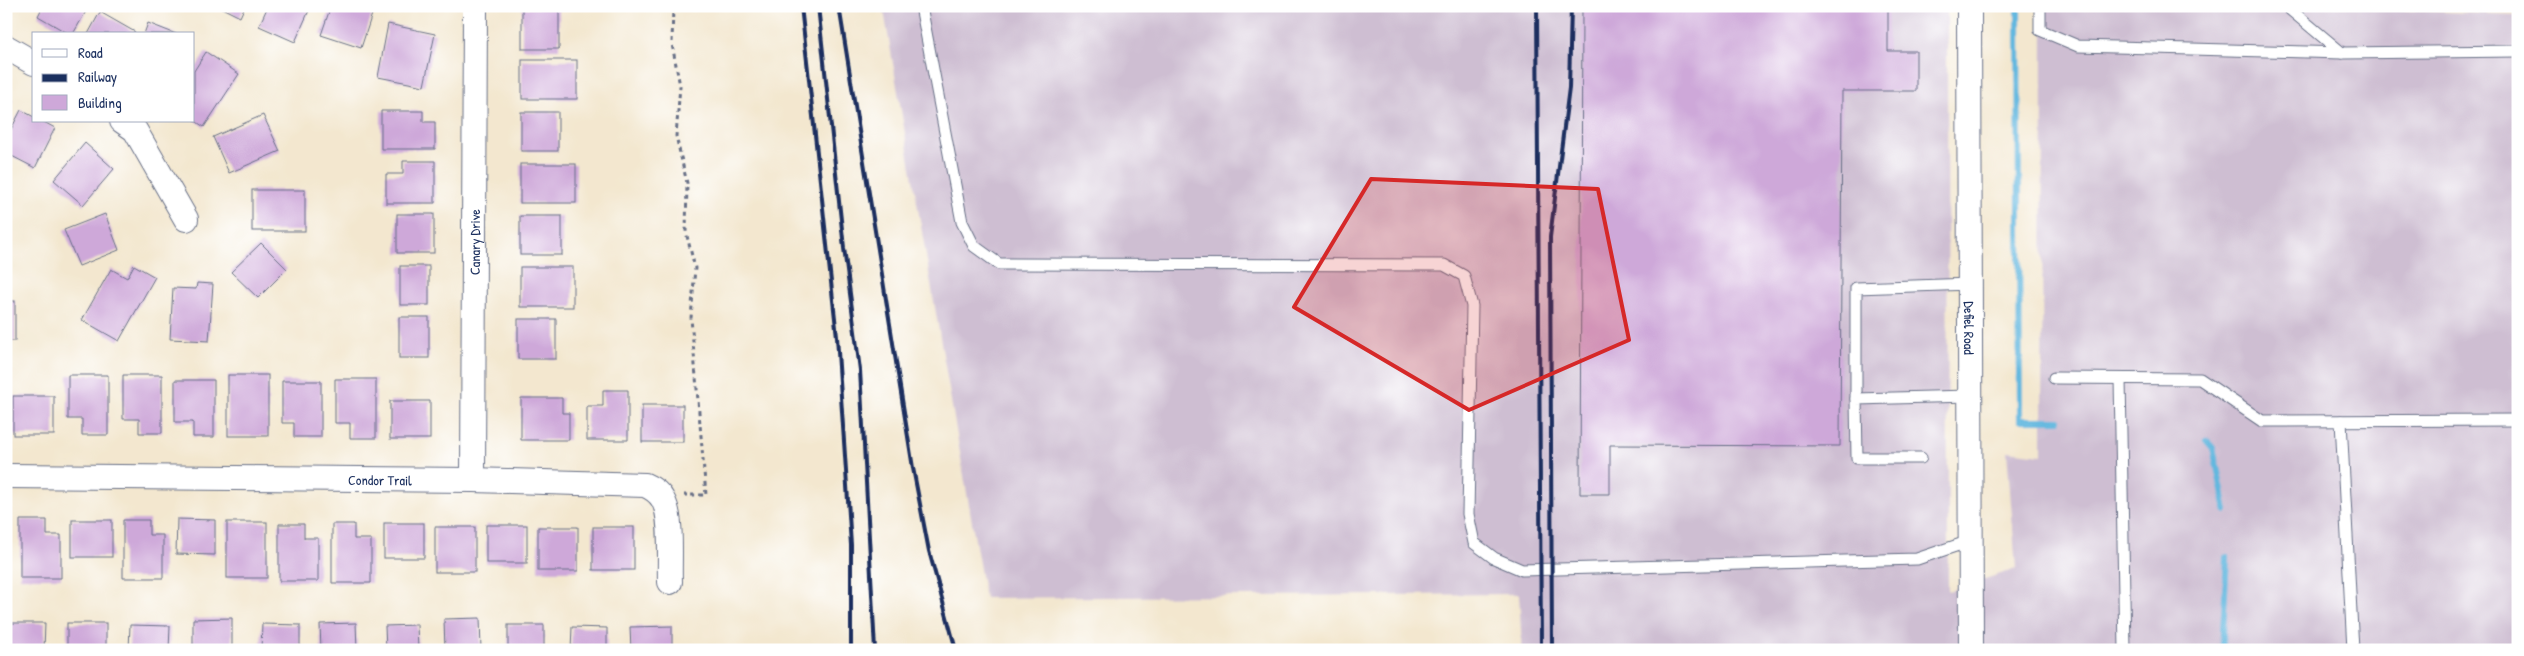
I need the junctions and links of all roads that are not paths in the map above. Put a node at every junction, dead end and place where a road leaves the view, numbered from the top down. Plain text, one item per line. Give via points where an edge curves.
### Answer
1 (475, 6) edge
2 (921, 6) edge
3 (1969, 6) edge
4 (2040, 6) edge
5 (2286, 6) edge
6 (6, 47) edge
7 (2518, 51) edge
8 (2342, 53) junction
9 (32, 62) edge
10 (123, 122) edge
11 (186, 219) dead end
12 (1971, 284) junction
13 (2054, 378) dead end
14 (2120, 379) junction
15 (1969, 396) junction
16 (1856, 398) junction
17 (2518, 420) edge
18 (2341, 421) junction
19 (1920, 458) dead end
20 (6, 476) edge
21 (473, 480) junction
22 (1970, 541) junction
23 (670, 582) dead end
24 (1971, 650) edge
25 (2126, 650) edge
26 (2353, 650) edge

1 - 21 street, Canary Drive
2 - 22 lane via 962,222 974,246 999,264 1444,265 1464,276 1472,306 1468,514 1474,543 1494,558 1522,570 1917,559
3 - 12 street, Defiel Road
4 - 8 lane via 2040,30 2078,46
5 - 8 lane
6 - 9 street
7 - 8 lane
10 - 11 street via 135,130
12 - 15 street, Defiel Road
12 - 16 lane via 1856,288
13 - 14 lane
14 - 18 lane via 2200,379 2262,421
14 - 25 lane
15 - 16 lane
15 - 22 street, Defiel Road
16 - 19 lane via 1857,458
17 - 18 lane
18 - 26 lane
20 - 21 street, Condor Trail
21 - 23 street, Condor Trail via 634,483 655,490 664,500 668,516
22 - 24 street, Defiel Road

